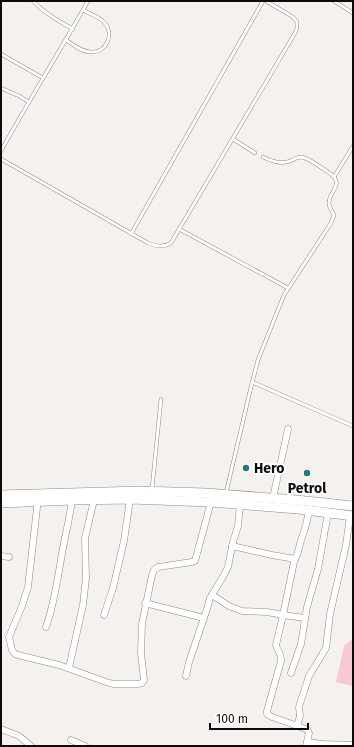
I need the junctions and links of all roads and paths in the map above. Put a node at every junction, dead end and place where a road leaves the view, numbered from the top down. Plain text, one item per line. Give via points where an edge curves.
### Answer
1 (33, 1) edge
2 (88, 1) edge
3 (263, 1) edge
4 (266, 1) edge
5 (334, 1) edge
6 (83, 10) junction
7 (353, 13) edge
8 (72, 29) junction
9 (66, 40) junction
10 (1, 54) edge
11 (43, 78) junction
12 (1, 88) edge
13 (29, 102) junction
14 (233, 138) junction
15 (353, 146) edge
16 (1, 151) edge
17 (255, 153) dead end
18 (263, 157) dead end
19 (1, 160) edge
20 (334, 177) junction
21 (179, 229) junction
22 (131, 234) junction
23 (288, 288) junction
24 (252, 382) junction
25 (161, 400) dead end
26 (353, 426) edge
27 (288, 429) dead end
28 (152, 491) junction
29 (1, 495) edge
30 (226, 495) junction
31 (38, 497) junction
32 (273, 498) junction
33 (130, 499) junction
34 (72, 500) junction
35 (94, 500) junction
36 (211, 502) junction
37 (1, 503) edge
38 (240, 504) junction
39 (353, 506) edge
40 (310, 511) junction
41 (328, 513) junction
42 (352, 516) edge
43 (232, 546) junction
44 (1, 556) edge
45 (9, 557) dead end
46 (295, 559) junction
47 (212, 595) junction
48 (146, 603) junction
49 (104, 615) dead end
50 (284, 615) junction
51 (204, 618) junction
52 (305, 618) junction
53 (46, 627) dead end
54 (69, 668) junction
55 (291, 673) dead end
56 (186, 676) dead end
57 (297, 726) junction
58 (1, 729) edge
59 (72, 740) dead end
60 (307, 744) edge
61 (353, 745) edge
62 (31, 746) edge
63 (85, 746) edge

1 - 8 lane
2 - 6 lane
3 - 22 lane
4 - 14 lane via 293,17 298,22 297,28
5 - 7 lane
6 - 8 lane
6 - 9 lane via 106,25 109,34 107,44 100,51 90,52
8 - 9 lane
9 - 11 lane
10 - 11 lane
11 - 13 lane
12 - 13 lane
13 - 16 lane
14 - 17 lane
14 - 21 lane
15 - 20 lane
18 - 20 lane via 282,163 304,158
19 - 22 lane
20 - 23 lane via 337,182 329,204 333,219
21 - 22 lane via 171,243 164,247 148,244
21 - 23 lane
23 - 24 lane via 258,360
24 - 26 lane
24 - 30 lane
25 - 28 lane
27 - 32 street
28 - 30 main road
28 - 31 main road
29 - 31 main road
30 - 32 main road
31 - 34 main road
31 - 37 main road
31 - 54 street via 28,587 9,636 14,654
32 - 39 main road
33 - 35 main road
33 - 36 main road
33 - 49 street via 124,541
34 - 35 main road
34 - 53 street
35 - 54 street via 85,538 84,606
36 - 38 main road
36 - 48 street via 195,561 158,567 154,570
38 - 40 main road
38 - 43 street via 238,526
40 - 41 main road
40 - 46 street
41 - 42 main road
41 - 52 street via 318,569
42 - 57 street via 330,614 326,648 309,676 299,707
43 - 46 street
43 - 47 street via 228,567
44 - 45 street
46 - 50 street
47 - 50 street via 242,611
47 - 51 street
48 - 51 street
48 - 54 street via 142,624 142,683 114,684
50 - 52 street
50 - 57 street via 276,645 282,657 267,714
51 - 56 street
52 - 55 street via 301,644
57 - 60 street via 308,731
58 - 62 street via 19,736
59 - 63 street
60 - 61 street

